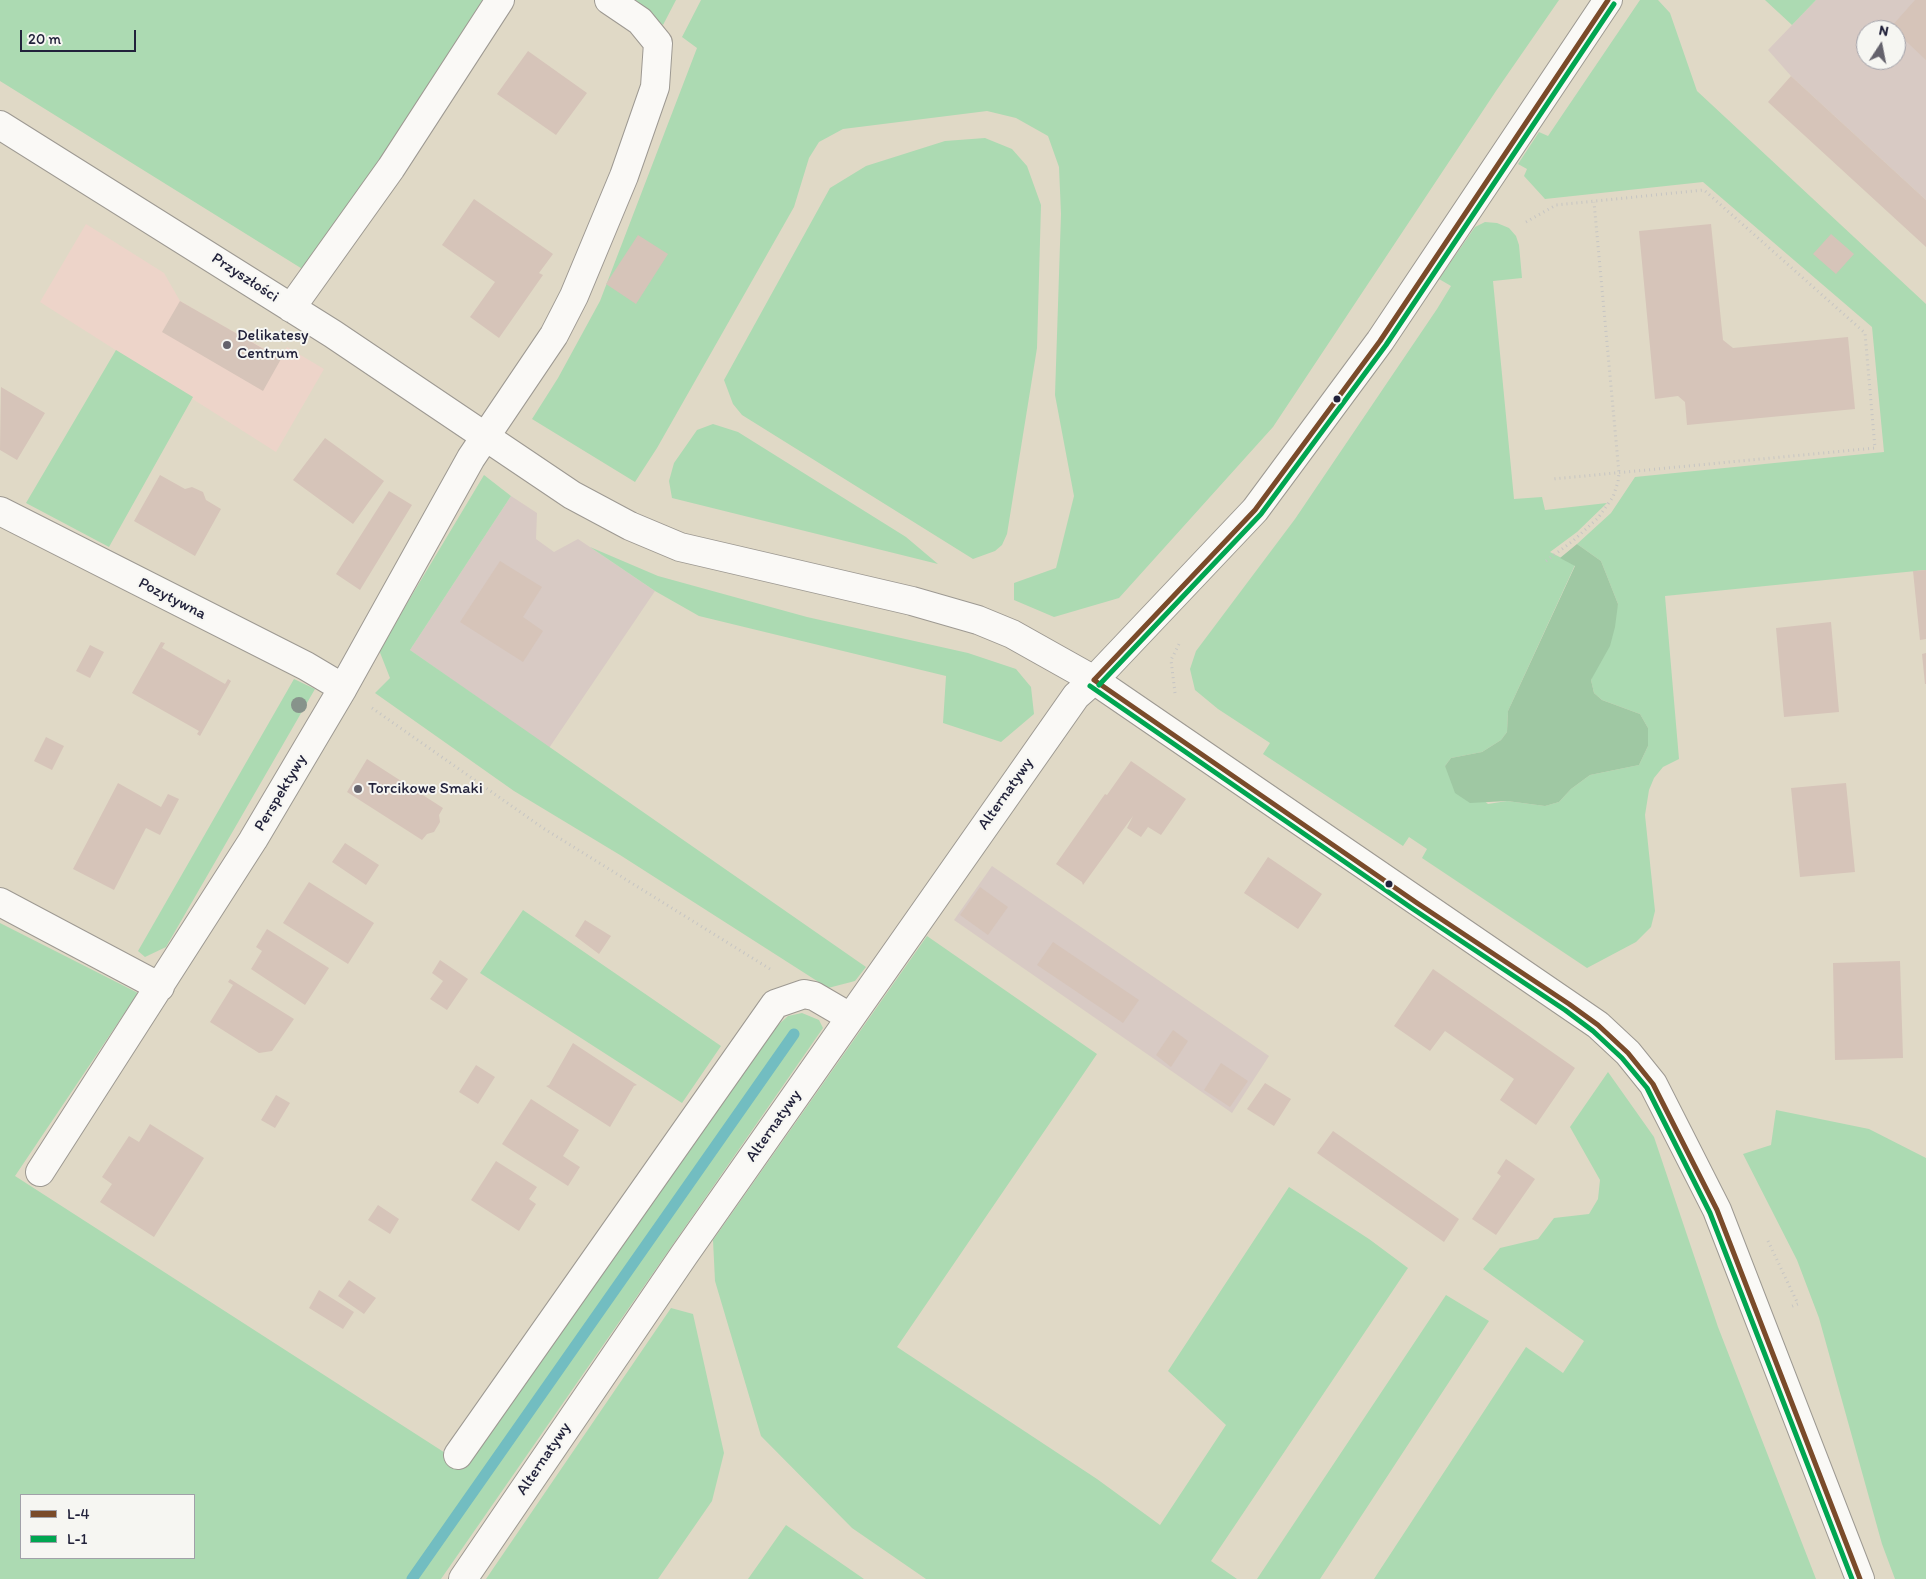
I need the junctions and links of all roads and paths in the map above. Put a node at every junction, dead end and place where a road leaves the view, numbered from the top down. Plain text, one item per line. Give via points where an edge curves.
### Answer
1 (500, 0) edge
2 (609, 0) edge
3 (1608, 0) edge
4 (0, 125) edge
5 (1594, 202) junction
6 (1526, 222) dead end
7 (291, 308) junction
8 (486, 438) junction
9 (1619, 473) junction
10 (1553, 479) dead end
11 (0, 511) edge
12 (1546, 561) dead end
13 (1094, 680) junction
14 (343, 688) junction
15 (0, 902) edge
16 (160, 987) junction
17 (791, 997) junction
18 (850, 1017) junction
19 (40, 1172) dead end
20 (458, 1455) dead end
21 (462, 1579) edge
22 (1860, 1579) edge

1 - 7 street via 391,168
2 - 8 street, Perspektywy via 640,21 658,43 655,87 624,176 574,296 554,336
3 - 13 street, Alternatywy via 1380,341 1260,503
4 - 7 street, Przyszłości
5 - 6 path via 1556,206
5 - 9 path
5 - 9 path via 1704,190 1866,333 1876,448
7 - 8 street, Przyszłości
8 - 13 street, Przyszłości via 572,495 649,535 696,552 912,601 978,620 1012,634
8 - 14 street, Perspektywy via 471,458
9 - 10 path
9 - 12 path via 1613,497 1598,518
11 - 14 street, Pozytywna via 306,666
13 - 18 street, Alternatywy via 1076,696
13 - 22 street, Przyszłości via 1576,1009 1628,1053 1653,1084 1717,1210
14 - 16 street, Perspektywy via 253,840
14 - 17 path via 544,828 764,964 780,976
15 - 16 street
16 - 19 street, Perspektywy
17 - 18 street via 814,996
17 - 20 street via 775,1004
18 - 21 street, Alternatywy

